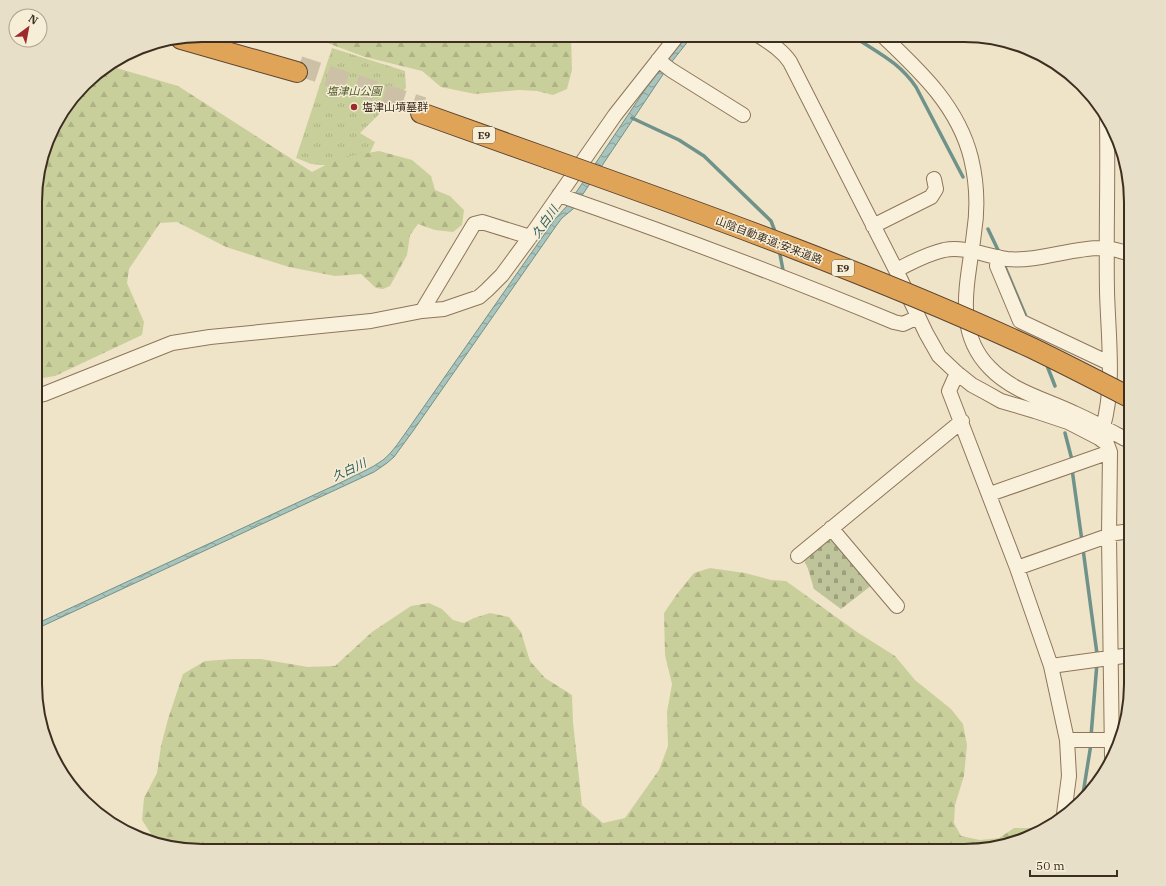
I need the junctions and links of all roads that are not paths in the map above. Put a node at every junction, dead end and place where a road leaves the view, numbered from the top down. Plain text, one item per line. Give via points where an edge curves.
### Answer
1 (193, 42) edge
2 (215, 42) edge
3 (675, 42) edge
4 (768, 42) edge
5 (890, 42) edge
6 (664, 64) junction
7 (422, 110) tunnel mouth
8 (742, 115) dead end
9 (1107, 131) edge
10 (548, 154) junction
11 (934, 179) dead end
12 (559, 195) junction
13 (873, 226) junction
14 (530, 237) junction
15 (1106, 248) junction
16 (972, 252) junction
17 (1124, 252) edge
18 (998, 257) junction
19 (896, 270) junction
20 (422, 311) junction
21 (918, 317) junction
22 (1109, 363) junction
23 (957, 373) junction
24 (1124, 388) edge
25 (42, 394) edge
26 (1124, 394) edge
27 (962, 422) junction
28 (1103, 427) junction
29 (1124, 438) edge
30 (1110, 452) junction
31 (990, 494) junction
32 (831, 528) junction
33 (1124, 531) edge
34 (1109, 536) junction
35 (798, 556) dead end
36 (1017, 568) junction
37 (897, 606) dead end
38 (1124, 656) edge
39 (1110, 657) junction
40 (1051, 666) junction
41 (1115, 734) edge
42 (1067, 740) junction
43 (1113, 742) edge
44 (1065, 808) edge

1 - 2 highway via 298,69
3 - 6 street
4 - 13 street via 786,56
5 - 16 street via 932,84 963,132 971,157 976,187
6 - 8 street
6 - 12 street via 615,116
7 - 10 highway, 山陰自動車道;安来道路 / E9
9 - 15 street
10 - 24 highway, 山陰自動車道;安来道路 / E9 via 700,206 883,277 1034,343
10 - 26 highway, 山陰自動車道;安来道路 / E9, bridge via 910,295 1032,348
11 - 13 street via 936,189 931,196
12 - 14 street
12 - 21 street via 666,233 894,322 903,324
13 - 19 street
14 - 20 street via 502,275 479,297 444,309
14 - 20 street via 482,222 474,224
15 - 17 street
15 - 18 street via 1032,258
15 - 22 street
16 - 18 street
16 - 19 street via 958,249 928,254
16 - 28 street via 966,280 967,323 976,351 989,368 1018,390 1074,412
18 - 22 street via 997,266 1020,320
19 - 21 street
20 - 25 street via 371,321 196,339 172,344
21 - 23 street via 939,356
22 - 28 street via 1108,410
23 - 27 street via 949,391
23 - 30 street via 972,385 1001,401 1068,422 1099,438 1107,444
27 - 31 street
27 - 32 street
28 - 29 street
30 - 31 street
30 - 34 street
31 - 36 street
32 - 35 street
32 - 37 street
33 - 34 street
34 - 36 street
34 - 39 street
36 - 40 street
38 - 39 street
39 - 40 street
39 - 41 street
40 - 42 street
42 - 43 street
42 - 44 street via 1069,776

